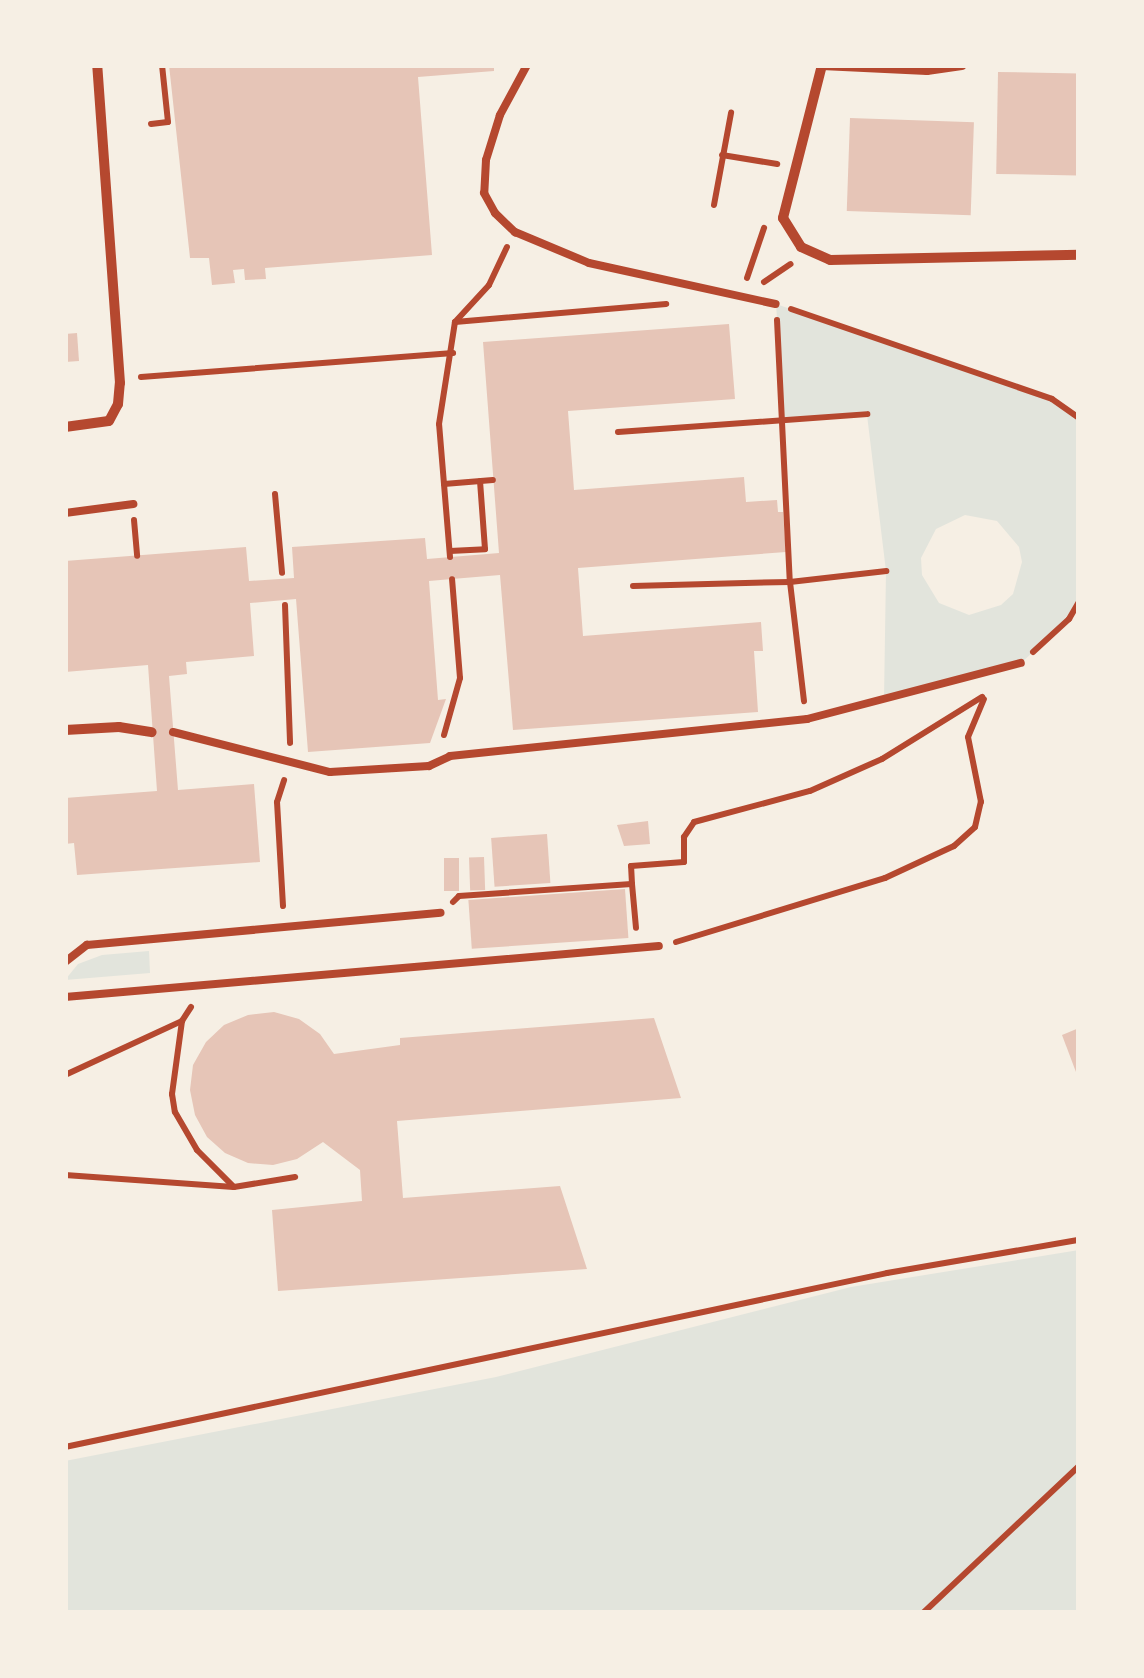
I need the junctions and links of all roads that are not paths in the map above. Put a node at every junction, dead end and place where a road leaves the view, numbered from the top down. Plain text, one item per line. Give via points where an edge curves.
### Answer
1 (97, 65) edge
2 (527, 65) edge
3 (822, 65) edge
4 (962, 65) edge
5 (1079, 255) edge
6 (776, 304) road end
7 (65, 427) edge
8 (133, 504) road end
9 (65, 512) edge
10 (1021, 663) road end
11 (65, 730) edge
12 (152, 732) dead end
13 (173, 732) dead end
14 (441, 913) road end
15 (659, 946) road end
16 (65, 962) edge
17 (65, 997) edge

1 - 7 street via 120,383 109,421
2 - 6 lane via 486,160 484,193 494,213 515,232 588,263
3 - 4 street
3 - 5 street via 783,218 809,252 842,260
8 - 9 lane
10 - 13 lane via 807,719 450,756 429,766 330,772
11 - 12 street
14 - 16 lane via 87,945
15 - 17 lane

